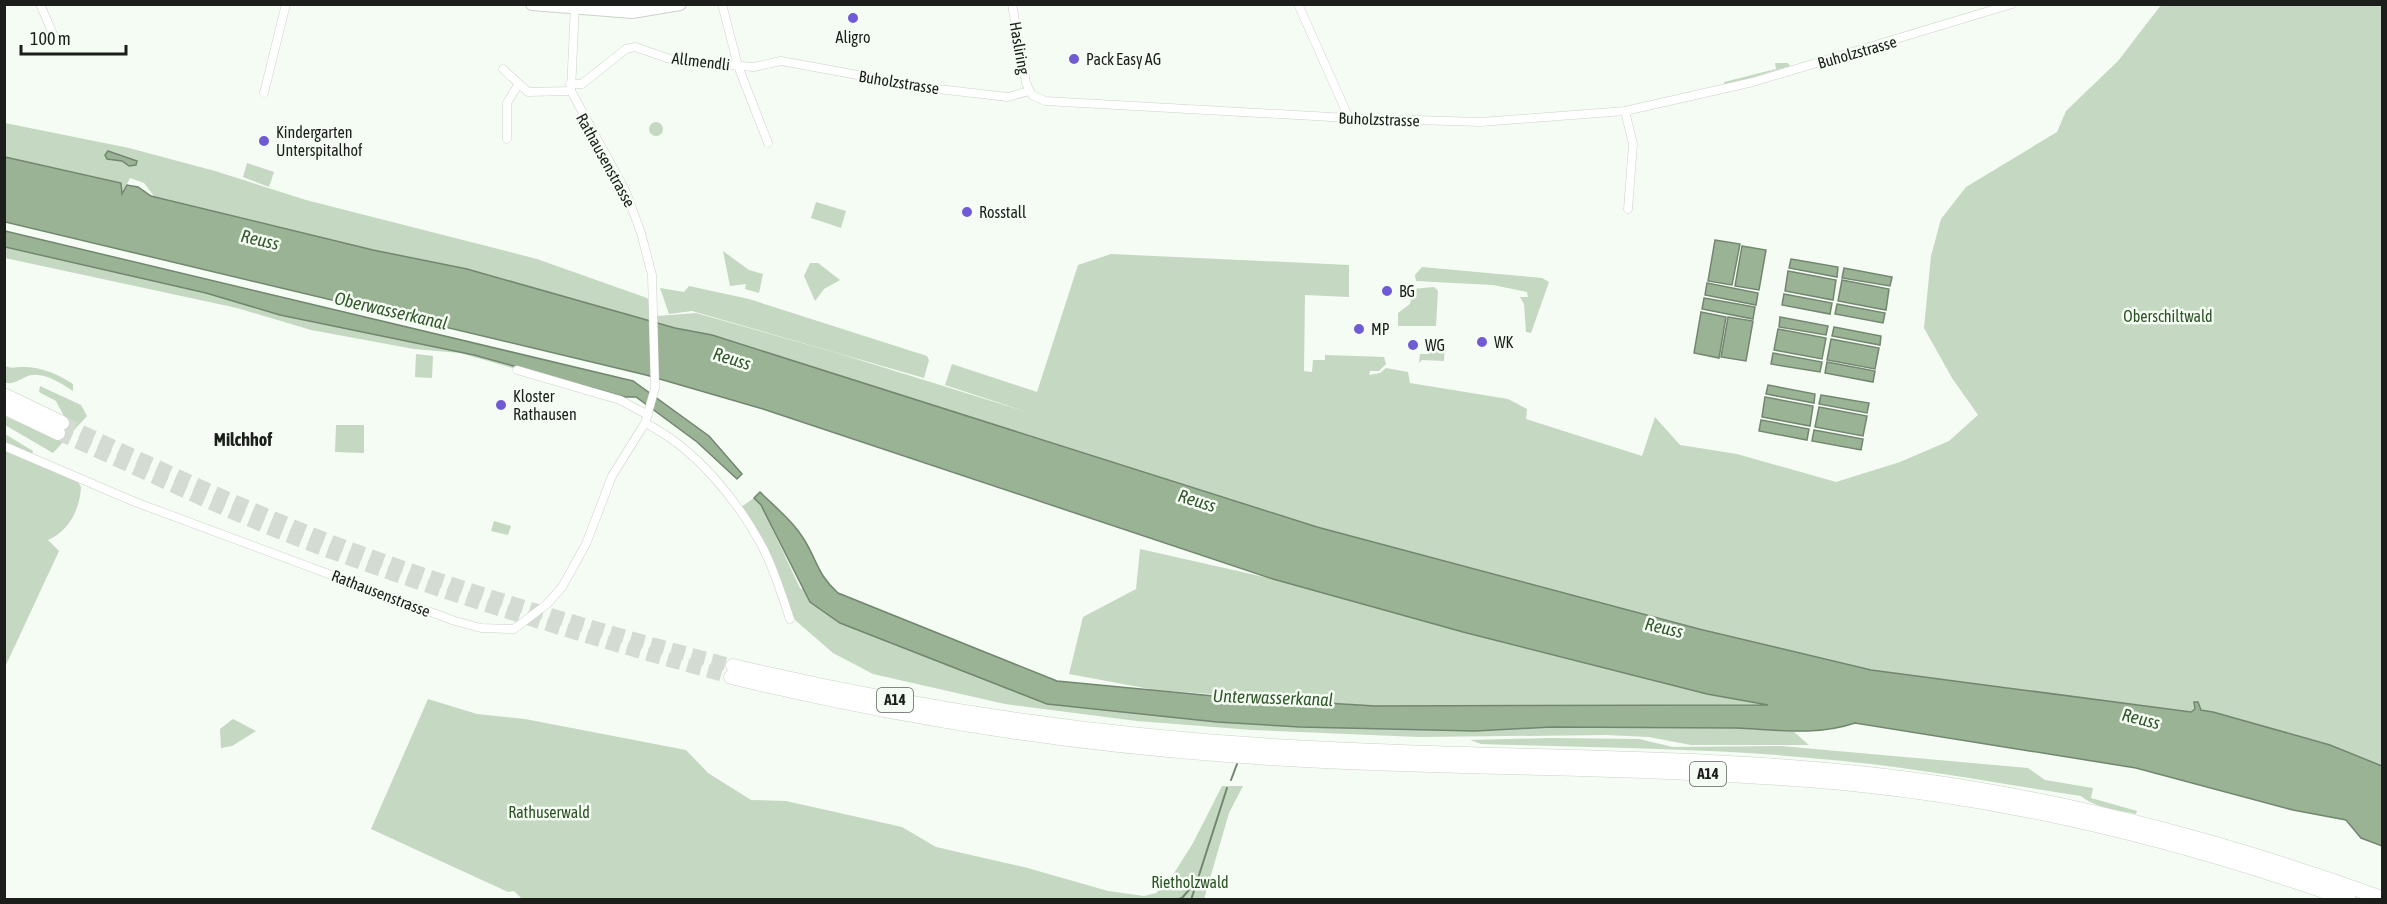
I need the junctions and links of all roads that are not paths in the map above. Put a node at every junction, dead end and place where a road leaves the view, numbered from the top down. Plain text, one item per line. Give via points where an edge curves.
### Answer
1 (40, 4) edge
2 (286, 4) edge
3 (532, 4) edge
4 (680, 4) edge
5 (722, 4) edge
6 (1012, 4) edge
7 (1298, 4) edge
8 (2012, 4) edge
9 (575, 5) edge
10 (56, 41) dead end
11 (738, 66) junction
12 (503, 69) dead end
13 (518, 85) junction
14 (570, 88) junction
15 (1029, 91) junction
16 (264, 93) dead end
17 (1625, 111) junction
18 (1349, 118) junction
19 (507, 139) dead end
20 (768, 143) dead end
21 (1628, 209) dead end
22 (517, 370) dead end
23 (4, 395) edge
24 (4, 407) edge
25 (648, 415) junction
26 (4, 446) edge
27 (790, 619) dead end
28 (2382, 898) edge
29 (2349, 900) edge

1 - 10 street
2 - 16 street
3 - 9 main road
4 - 9 main road via 632,12
5 - 11 street
6 - 15 street, Hasliring
7 - 18 street
8 - 17 street, Buholzstrasse via 1752,82
9 - 14 street
11 - 14 street, Allmendli via 676,61 635,46 582,84
11 - 15 street, Buholzstrasse via 781,61 929,88 1008,97
11 - 20 street
12 - 13 street
13 - 14 street via 532,93
13 - 19 street via 507,103
14 - 25 street, Rathausenstrasse via 630,200 651,269 655,384
15 - 18 street, Buholzstrasse via 1040,100 1075,104
17 - 18 street, Buholzstrasse via 1481,122
17 - 21 street via 1633,144
22 - 25 street via 620,400
23 - 24 highway via 60,428
25 - 26 street, Rathausenstrasse via 612,476 586,544 562,587 514,629 497,630 455,621 135,502
25 - 27 street via 695,458 735,505 763,548
28 - 29 highway, A14 via 2270,859 2155,826 1937,783 1748,764 1190,740 998,717 732,672 934,720 1167,750 1331,762 1739,776 1890,789 2019,809 2116,830 2234,861

